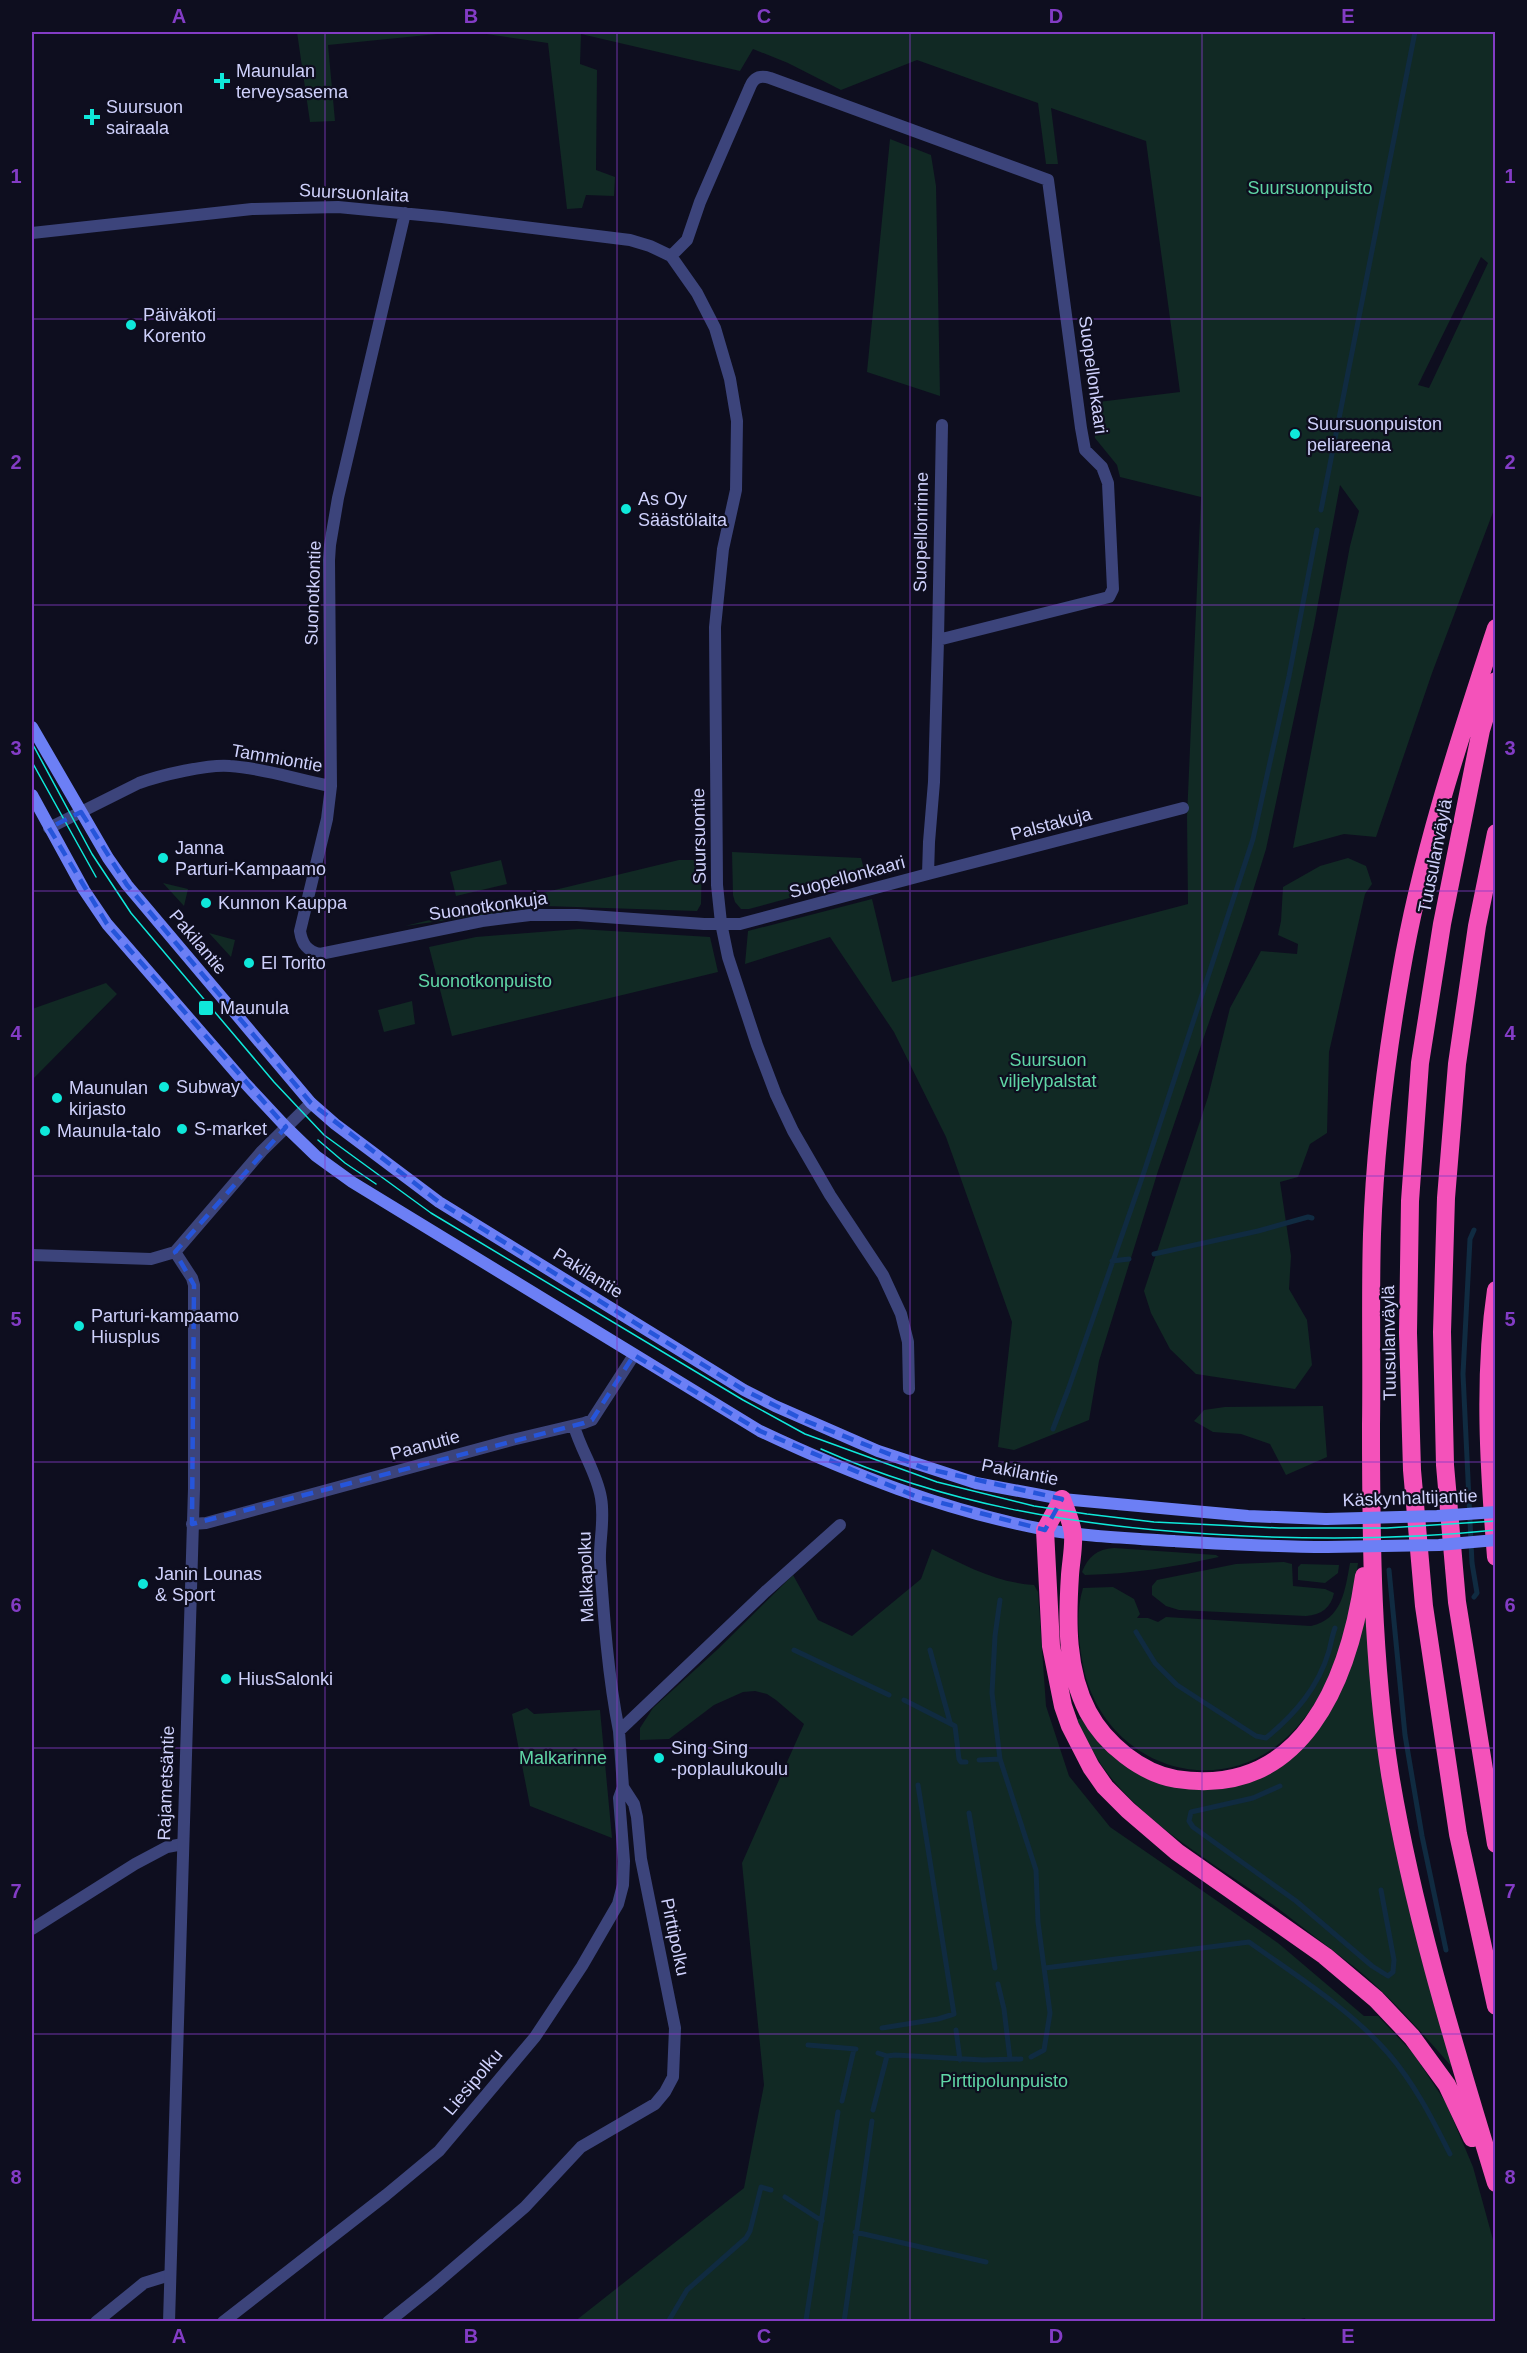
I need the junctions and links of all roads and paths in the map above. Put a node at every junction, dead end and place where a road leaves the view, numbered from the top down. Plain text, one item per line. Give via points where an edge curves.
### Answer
1 (405, 213) junction
2 (32, 233) edge
3 (671, 256) junction
4 (942, 425) dead end
5 (1496, 628) edge
6 (938, 640) junction
7 (1496, 681) edge
8 (32, 727) edge
9 (331, 786) junction
10 (32, 795) edge
11 (1183, 808) dead end
12 (81, 812) junction
13 (49, 828) junction
14 (1496, 833) edge
15 (928, 874) junction
16 (721, 923) junction
17 (302, 942) joint
18 (311, 1103) junction
19 (286, 1127) junction
20 (175, 1252) junction
21 (32, 1255) edge
22 (1496, 1290) edge
23 (634, 1355) junction
24 (909, 1389) dead end
25 (574, 1426) junction
26 (1062, 1499) junction
27 (1496, 1512) edge
28 (1326, 1519) joint
29 (192, 1524) junction
30 (840, 1525) dead end
31 (1045, 1530) junction
32 (1073, 1533) junction
33 (1370, 1536) junction
34 (1496, 1540) edge
35 (1496, 1557) edge
36 (619, 1731) junction
37 (623, 1787) junction
38 (183, 1844) junction
39 (1496, 1844) edge
40 (32, 1929) edge
41 (1496, 2006) edge
42 (1496, 2183) edge
43 (1496, 2192) edge
44 (170, 2275) junction
45 (96, 2322) edge
46 (169, 2322) edge
47 (223, 2322) edge
48 (388, 2322) edge

1 - 2 street, Suursuonlaita via 338,207 252,209
1 - 3 street, Suursuonlaita via 630,240
1 - 9 street, Suonotkontie via 338,498 328,560
3 - 6 street, Suopellonkaari via 687,240 742,105 758,77 770,78 1048,180 1085,450 1102,467 1108,483 1113,589 1109,597
3 - 16 street, Suursuontie via 685,273 715,328 737,421 736,490 723,549 715,627 717,885
4 - 6 street, Suopellonrinne
5 - 33 highway via 1433,830 1402,968 1389,1048 1372,1233
6 - 15 street, Suopellonkaari
7 - 41 highway, Tuusulanväylä via 1481,730 1420,1063 1410,1201 1408,1333 1412,1470 1424,1606 1458,1834
8 - 12 main road, Pakilantie
9 - 12 street, Tammiontie via 251,768 218,766 146,780
9 - 17 street, Suonotkontie via 300,931
10 - 13 main road
11 - 15 street, Palstakuja
12 - 13 street, Tammiontie
12 - 18 main road, Pakilantie via 127,885
13 - 19 main road via 107,924
14 - 39 highway via 1477,926 1457,1064 1446,1198 1442,1332 1445,1465 1457,1602
15 - 16 street, Suopellonkaari via 740,924
16 - 17 street, Suonotkonkuja via 554,914 482,921 320,954
16 - 24 street, Suursuontie via 738,989 776,1095 830,1195 883,1275 901,1314 908,1342
18 - 19 street
18 - 26 main road, Pakilantie via 439,1202 775,1406 841,1437 924,1468 976,1483
19 - 20 street
19 - 23 main road via 328,1166
20 - 21 street via 151,1259
20 - 29 street, Rajametsäntie via 192,1278 194,1294
22 - 35 highway via 1489,1349 1488,1466
23 - 25 street, Paanutie via 592,1420
23 - 31 main road via 760,1431 830,1463 915,1496
25 - 29 street, Paanutie
25 - 36 street, Malkapolku via 602,1501 600,1560 611,1692
26 - 28 main road, Pakilantie
26 - 31 highway
26 - 32 highway
27 - 28 main road, Käskynhaltijantie, bridge
29 - 38 street, Rajametsäntie
30 - 36 street
31 - 32 main road
31 - 43 highway via 1051,1646 1057,1683 1070,1726 1105,1787 1177,1852 1325,1956 1376,1999 1412,2037 1447,2085
32 - 33 highway via 1068,1626 1075,1680 1090,1715 1113,1745 1149,1770 1167,1777 1216,1782 1243,1776 1284,1755 1323,1708 1346,1656 1359,1610
32 - 34 main road, bridge via 1255,1546 1439,1545
33 - 42 highway via 1378,1680 1400,1827 1434,1971
36 - 37 street, Pirttipolku
37 - 47 street, Liesipolku via 619,1798 623,1885 618,1904 535,2037 439,2151
37 - 48 street, Pirttipolku via 637,1817 641,1860 675,2028 673,2077 655,2104 581,2147 525,2207
38 - 40 street via 167,1847 135,1864
38 - 44 street, Rajametsäntie
44 - 45 street via 144,2283
44 - 46 street, Rajametsäntie

